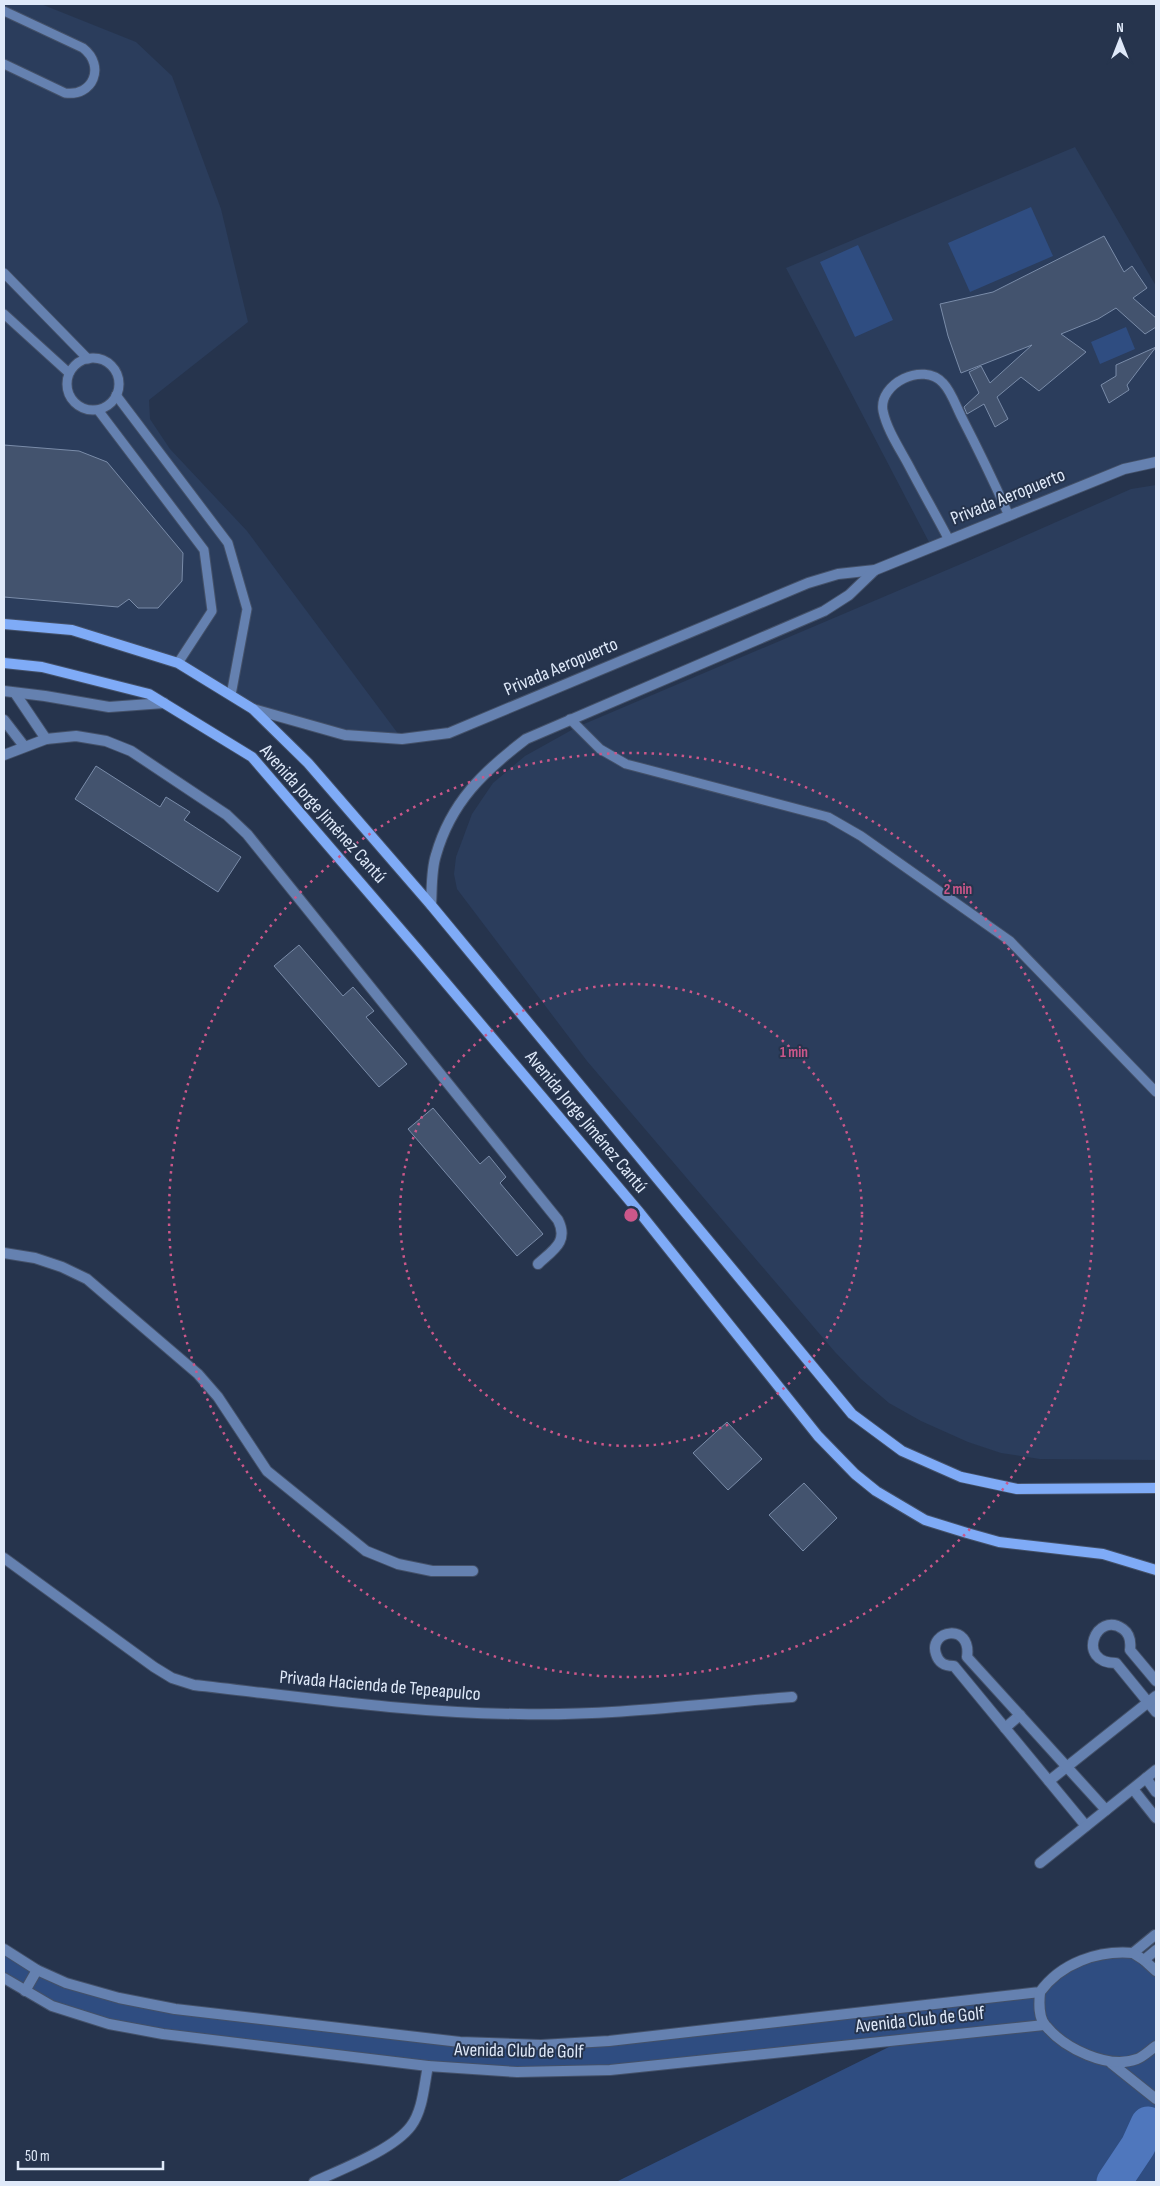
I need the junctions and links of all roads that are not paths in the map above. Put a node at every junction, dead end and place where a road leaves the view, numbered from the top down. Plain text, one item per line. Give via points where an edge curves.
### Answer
1 (4, 11) edge
2 (4, 64) edge
3 (4, 273) edge
4 (4, 314) edge
5 (88, 358) junction
6 (69, 373) junction
7 (116, 395) junction
8 (98, 410) junction
9 (1156, 462) edge
10 (1009, 516) junction
11 (949, 540) junction
12 (875, 570) junction
13 (4, 624) edge
14 (4, 663) edge
15 (178, 663) junction
16 (9, 692) edge
17 (231, 696) junction
18 (164, 703) junction
19 (253, 709) junction
20 (4, 720) edge
21 (570, 720) junction
22 (46, 739) junction
23 (24, 746) junction
24 (4, 755) edge
25 (431, 905) junction
26 (1156, 1092) edge
27 (4, 1253) edge
28 (538, 1264) dead end
29 (1156, 1488) edge
30 (4, 1558) edge
31 (473, 1570) dead end
32 (1156, 1570) edge
33 (1156, 1681) edge
34 (792, 1696) dead end
35 (1152, 1699) edge
36 (1156, 1712) edge
37 (1020, 1715) junction
38 (1005, 1728) junction
39 (1067, 1767) junction
40 (1156, 1770) edge
41 (1146, 1778) junction
42 (1049, 1781) junction
43 (1133, 1789) junction
44 (1156, 1792) edge
45 (1106, 1810) junction
46 (1156, 1818) edge
47 (1086, 1826) junction
48 (1040, 1863) dead end
49 (1155, 1935) dead end
50 (4, 1950) edge
51 (1156, 1950) edge
52 (1133, 1953) junction
53 (1144, 1960) junction
54 (37, 1970) junction
55 (1156, 1971) edge
56 (4, 1978) edge
57 (24, 1991) junction
58 (1040, 1992) junction
59 (1044, 2025) junction
60 (1156, 2046) edge
61 (1111, 2063) junction
62 (428, 2066) junction
63 (1156, 2099) edge
64 (314, 2182) edge

1 - 2 lane via 83,48 96,64 91,82 75,95
3 - 5 lane
4 - 6 lane
5 - 6 lane via 80,361
5 - 7 lane via 111,365 118,379
6 - 8 lane via 66,381 70,397 82,408
7 - 8 lane via 106,407
7 - 17 lane via 228,542 248,609
8 - 15 lane via 204,550 212,611
9 - 10 street, Privada Aeropuerto via 1124,469
10 - 11 street, Privada Aeropuerto
10 - 11 lane via 944,384 927,374 906,377 887,394 883,409 895,440
11 - 12 street, Privada Aeropuerto
12 - 19 street, Privada Aeropuerto via 838,574 808,582 449,733 402,739 345,735
12 - 21 street, Privada Aeropuerto via 849,595 824,611
13 - 15 main road, Avenida Jorge Jiménez Cantú via 72,630
14 - 18 main road, Avenida Jorge Jiménez Cantú via 42,667 149,694
15 - 17 main road, Avenida Jorge Jiménez Cantú
16 - 18 street via 108,707
16 - 22 street
17 - 19 main road, Avenida Jorge Jiménez Cantú
18 - 32 main road, Avenida Jorge Jiménez Cantú via 252,757 640,1213 818,1436 855,1474 876,1492 925,1520 959,1531 999,1542 1103,1554
19 - 25 main road, Avenida Jorge Jiménez Cantú via 308,763
20 - 23 street
21 - 25 street, Privada Aeropuerto via 526,739 493,764 456,808 435,856
21 - 26 lane via 600,748 626,764 828,817 861,836 1010,942
22 - 23 street
22 - 28 street via 76,736 106,741 131,751 227,815 247,834 558,1220 562,1239
23 - 24 street
25 - 29 main road, Avenida Jorge Jiménez Cantú via 852,1414 902,1452 961,1477 1018,1489
27 - 31 street via 34,1258 87,1279 198,1374 218,1397 268,1471 366,1551 398,1564 432,1571
30 - 34 street, Privada Hacienda de Tepeapulco via 154,1668 194,1685 429,1710 520,1714 564,1714
33 - 35 street via 1130,1650 1127,1632 1112,1625 1097,1631 1093,1638 1094,1652 1099,1659 1116,1663
35 - 36 street
35 - 39 street
37 - 38 street
37 - 38 street via 967,1657 969,1648 966,1640 954,1633 940,1637 936,1642 936,1658 946,1666 954,1666
37 - 39 street
38 - 42 street
39 - 42 street
39 - 45 street
40 - 41 street
41 - 43 street
41 - 44 street
42 - 47 street
43 - 45 street
43 - 46 street
45 - 47 street
47 - 48 street
49 - 52 street
50 - 54 street, Avenida Club de Golf
51 - 53 street
52 - 53 street
52 - 58 street via 1114,1952 1064,1968 1049,1979
53 - 55 street
54 - 57 street
54 - 58 street, Avenida Club de Golf via 66,1983 175,2010 460,2042 541,2045 619,2040
56 - 57 street, Avenida Club de Golf
57 - 62 street, Avenida Club de Golf via 52,2006 109,2024
58 - 59 street via 1039,2009
59 - 61 street via 1088,2056
59 - 62 street, Avenida Club de Golf via 610,2070 517,2072
60 - 61 street via 1137,2059
61 - 63 street
62 - 64 street via 420,2109 412,2126 390,2145

